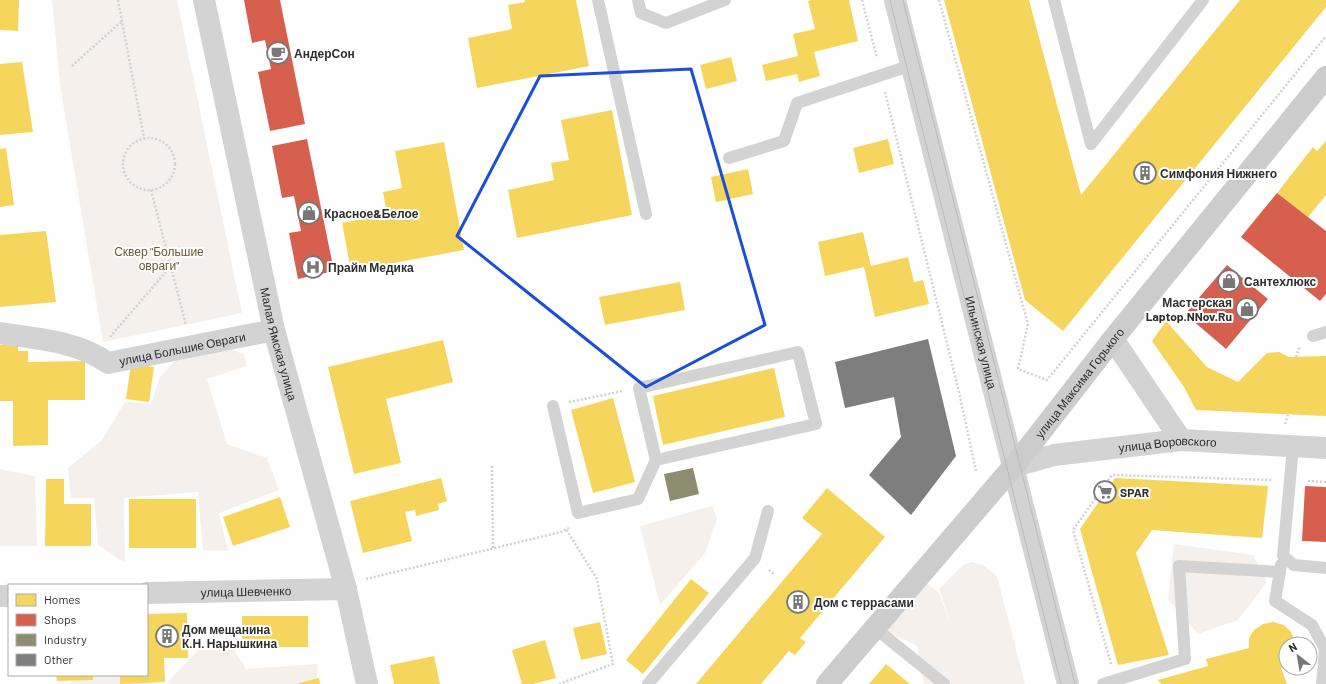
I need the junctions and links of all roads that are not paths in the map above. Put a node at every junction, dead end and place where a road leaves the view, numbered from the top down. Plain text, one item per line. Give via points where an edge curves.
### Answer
1 (204, 0) edge
2 (598, 0) edge
3 (638, 0) edge
4 (725, 0) edge
5 (895, 0) edge
6 (1054, 0) edge
7 (1203, 0) edge
8 (912, 65) junction
9 (1326, 77) edge
10 (729, 158) dead end
11 (646, 214) dead end
12 (274, 330) junction
13 (1326, 332) edge
14 (0, 333) edge
15 (1313, 336) dead end
16 (1113, 339) junction
17 (553, 406) road end
18 (1181, 440) junction
19 (1293, 447) junction
20 (1326, 448) edge
21 (656, 460) junction
22 (1012, 467) junction
23 (768, 511) dead end
24 (1283, 556) junction
25 (1326, 568) edge
26 (1280, 572) junction
27 (354, 585) junction
28 (148, 593) edge
29 (875, 628) junction
30 (367, 684) edge
31 (648, 684) edge
32 (827, 684) edge
33 (944, 684) edge
34 (1068, 684) edge
35 (1103, 684) edge
36 (1322, 684) edge

1 - 12 street, Малая Ямская улица
2 - 11 lane
3 - 4 lane via 641,13 666,23
5 - 8 street, Ильинская улица
6 - 7 lane via 1091,144
8 - 10 lane via 797,103 784,141
8 - 22 street, Ильинская улица
9 - 16 main road, улица Максима Горького
12 - 14 street, улица Большие Овраги via 108,363 96,354 70,345
12 - 27 street, Малая Ямская улица
13 - 15 lane
16 - 18 street
16 - 22 main road, улица Максима Горького
17 - 21 lane via 578,513 638,499
18 - 19 street, улица Воровского
18 - 22 street, улица Воровского via 1054,455
19 - 20 street, улица Воровского
19 - 24 lane
21 - 21 lane via 639,388 798,352 816,424
22 - 29 main road, улица Максима Горького
22 - 34 street, Ильинская улица
23 - 31 lane via 755,558
24 - 25 lane via 1294,565
24 - 26 lane
26 - 35 lane via 1179,566 1185,659
26 - 36 lane via 1275,601 1312,625 1325,649
27 - 28 street, улица Шевченко
27 - 30 street, Малая Ямская улица
29 - 32 main road, улица Максима Горького
29 - 33 lane

